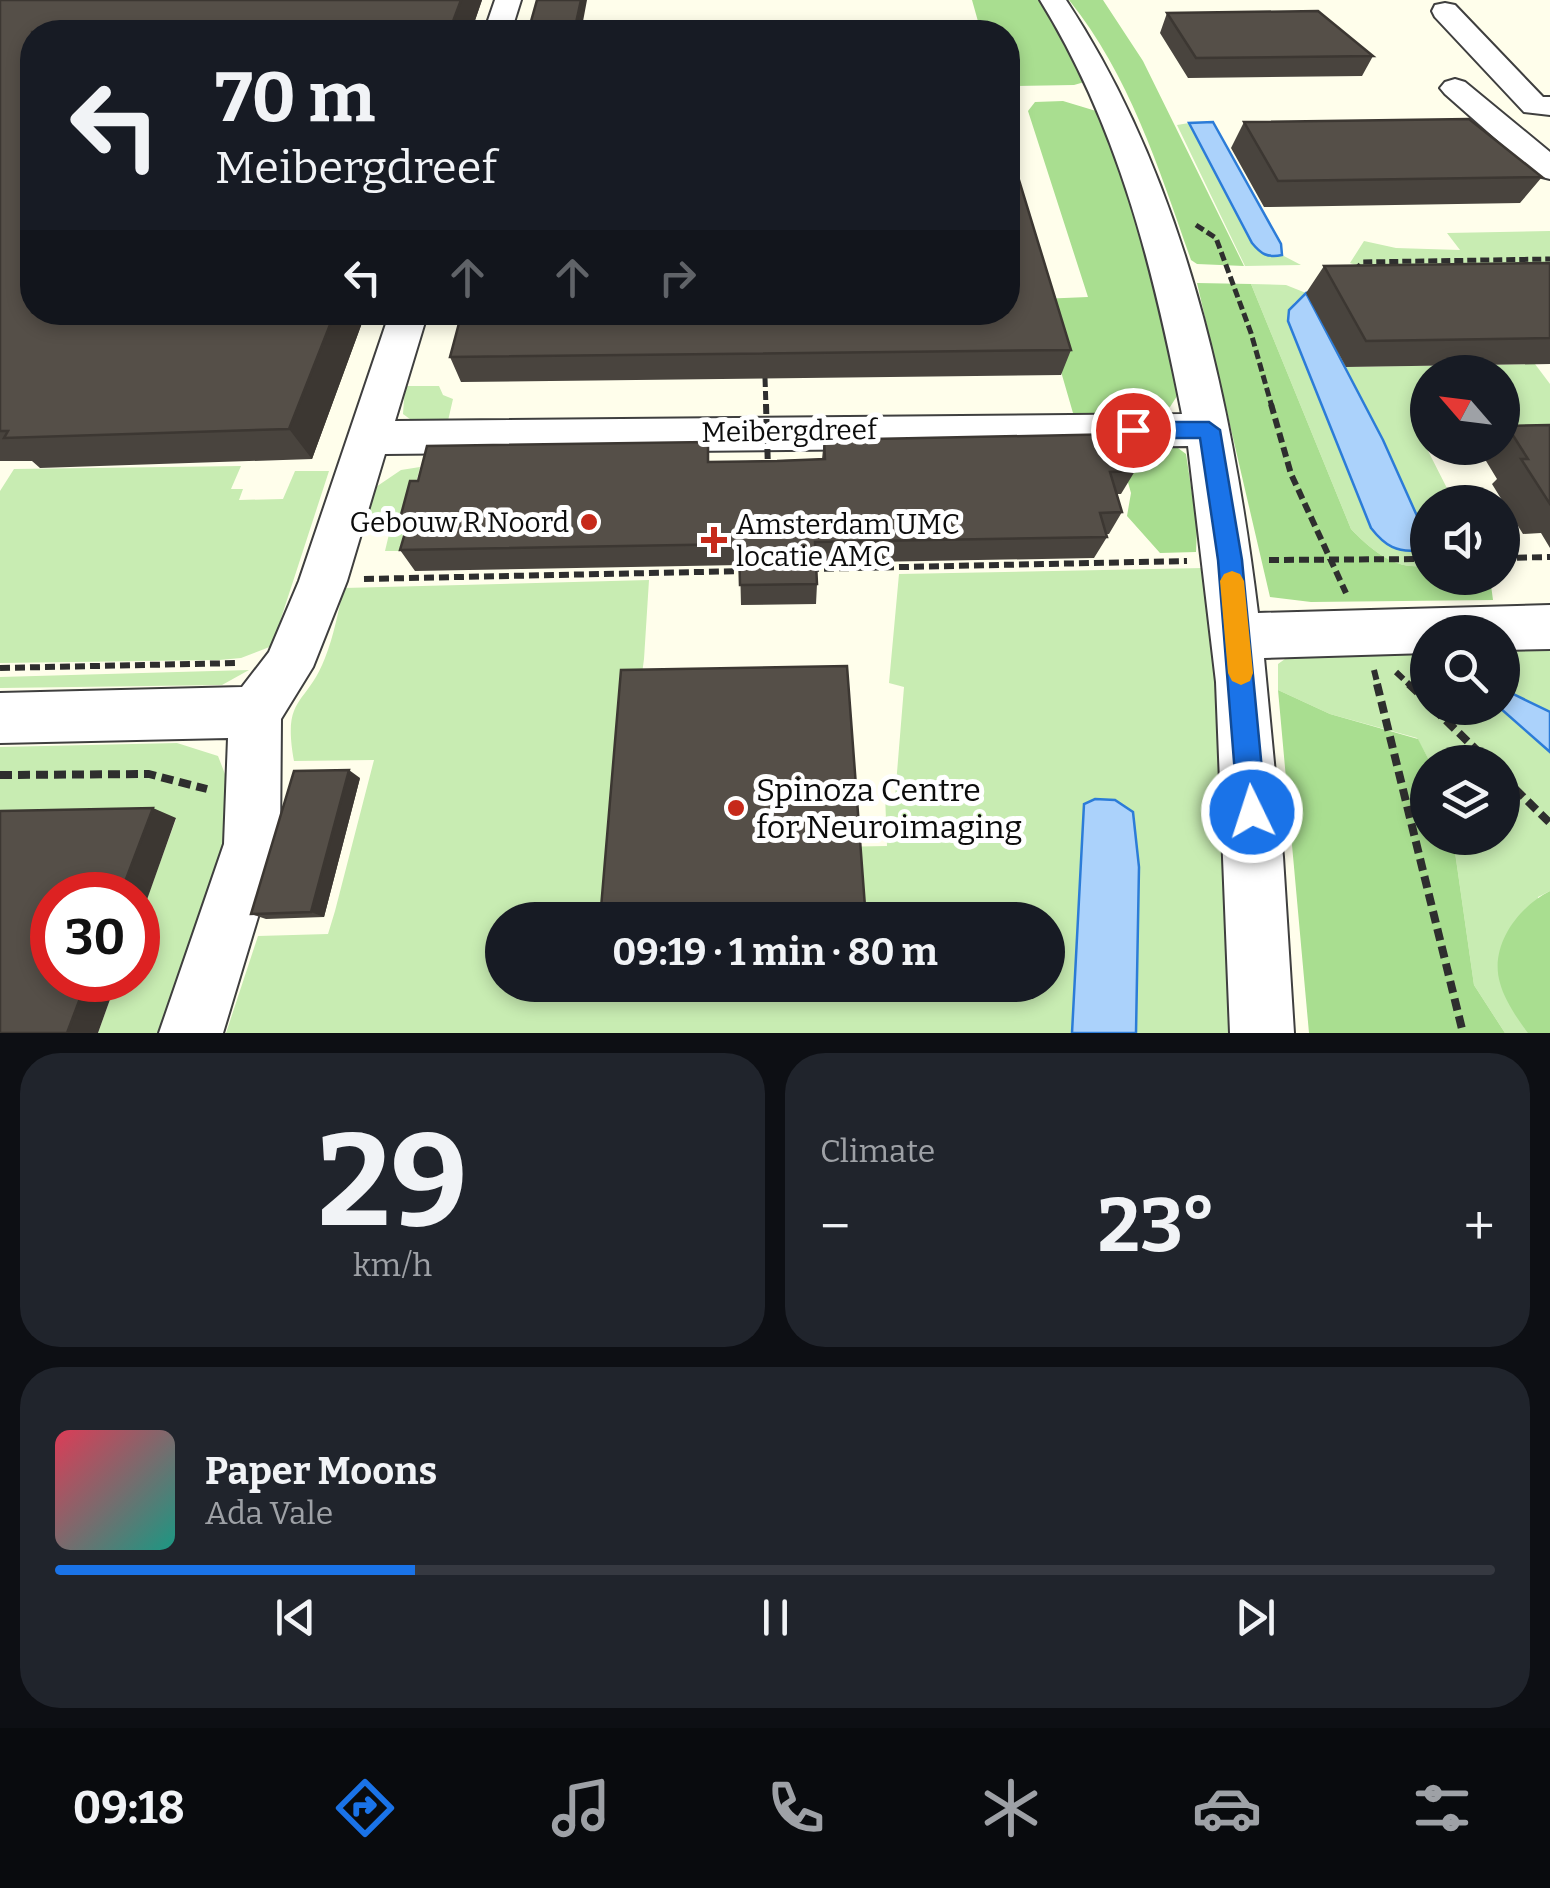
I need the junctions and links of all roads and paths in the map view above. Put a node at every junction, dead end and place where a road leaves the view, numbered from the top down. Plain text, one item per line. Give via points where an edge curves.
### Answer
1 (1053, 0) edge
2 (1445, 11) dead end
3 (1455, 88) dead end
4 (1550, 106) edge
5 (1550, 169) edge
6 (1184, 217) dead end
7 (1550, 259) edge
8 (1353, 272) edge
9 (416, 325) edge
10 (765, 378) edge
11 (1209, 430) junction
12 (370, 438) junction
13 (768, 480) edge
14 (1410, 558) edge
15 (1520, 558) edge
16 (1550, 558) edge
17 (1230, 560) junction
18 (1330, 560) junction
19 (751, 570) edge
20 (790, 570) edge
21 (323, 581) junction
22 (1550, 627) edge
23 (1364, 632) junction
24 (1237, 636) junction
25 (290, 662) junction
26 (0, 668) edge
27 (255, 712) junction
28 (0, 718) edge
29 (1451, 725) edge
30 (1471, 745) edge
31 (0, 776) edge
32 (255, 788) junction
33 (1520, 793) edge
34 (1550, 822) edge
35 (192, 1033) edge
36 (1262, 1033) edge
37 (1463, 1033) edge

1 - 11 street via 1110,94 1140,172
2 - 4 street via 1535,106
3 - 5 street
6 - 18 path via 1216,238 1291,474
7 - 8 path via 1363,262
9 - 12 street
10 - 13 path, bridge
11 - 12 street, Meibergdreef
11 - 17 street
12 - 21 street
14 - 18 path
15 - 16 path
17 - 18 path
17 - 20 path
17 - 24 street
18 - 23 path
19 - 21 path
21 - 25 street
22 - 23 street
23 - 24 street
23 - 37 path
24 - 36 street
25 - 26 path
25 - 27 street
27 - 28 street
27 - 32 street
29 - 30 path
31 - 32 path via 149,774 193,788
32 - 35 street via 252,844
33 - 34 path

